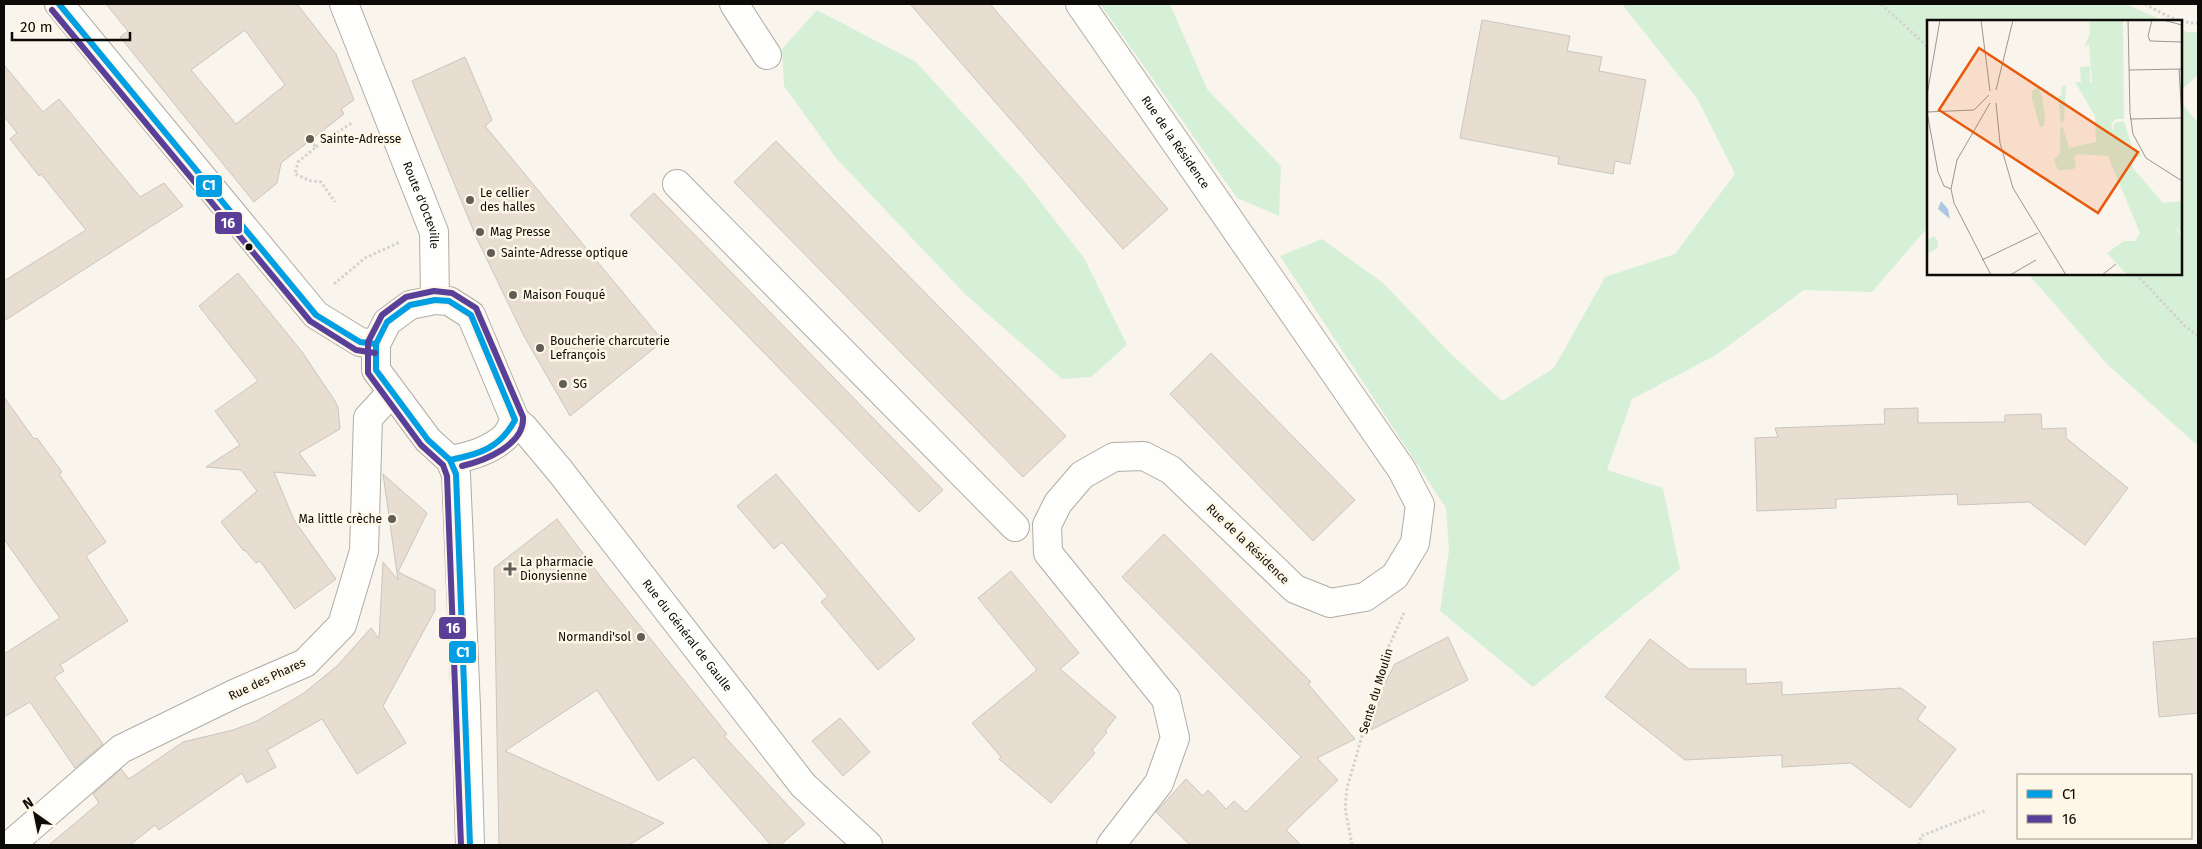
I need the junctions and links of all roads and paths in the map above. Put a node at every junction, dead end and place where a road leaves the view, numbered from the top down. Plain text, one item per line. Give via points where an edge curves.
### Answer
1 (59, 4) edge
2 (344, 4) edge
3 (734, 4) edge
4 (1080, 4) edge
5 (1881, 4) edge
6 (2145, 4) edge
7 (2198, 23) edge
8 (1927, 46) edge
9 (767, 54) dead end
10 (357, 121) dead end
11 (310, 141) dead end
12 (316, 147) junction
13 (677, 184) dead end
14 (335, 202) dead end
15 (434, 232) junction
16 (2137, 275) edge
17 (435, 300) junction
18 (316, 316) junction
19 (2198, 336) edge
20 (376, 344) junction
21 (391, 393) junction
22 (515, 420) junction
23 (450, 460) junction
24 (1015, 527) dead end
25 (1407, 606) dead end
26 (1987, 810) dead end
27 (10, 845) edge
28 (470, 845) edge
29 (868, 845) edge
30 (1111, 845) edge
31 (1352, 845) edge
32 (1919, 845) edge

1 - 18 main road
2 - 15 main road, Route d'Octeville
3 - 9 main road
4 - 30 main road, Rue de la Résidence via 1402,470 1420,505 1415,543 1395,576 1365,597 1330,603 1294,589 1171,470 1144,456 1114,457 1082,475 1058,502 1047,525 1048,554 1166,699 1175,738 1159,782
5 - 8 path
6 - 7 path via 2163,14
10 - 12 path via 349,123
11 - 12 path
12 - 14 path via 298,162 295,174 321,182
13 - 24 main road
15 - 17 main road, Route d'Octeville
15 - 18 path via 402,241 365,258 332,286
16 - 19 path
17 - 20 main road via 410,306 388,322
17 - 22 main road via 449,301 471,316
18 - 20 main road via 360,342
20 - 21 main road via 376,370
21 - 23 main road via 428,440
21 - 27 main road, Rue des Phares via 368,418 364,551 342,625 305,663 121,749
22 - 23 main road via 506,437 489,448
22 - 29 main road, Rue du Général de Gaulle via 560,470 803,785
23 - 28 main road via 456,474
25 - 31 path, Sente du Moulin via 1387,650 1347,788 1346,808
26 - 32 path via 1920,836

